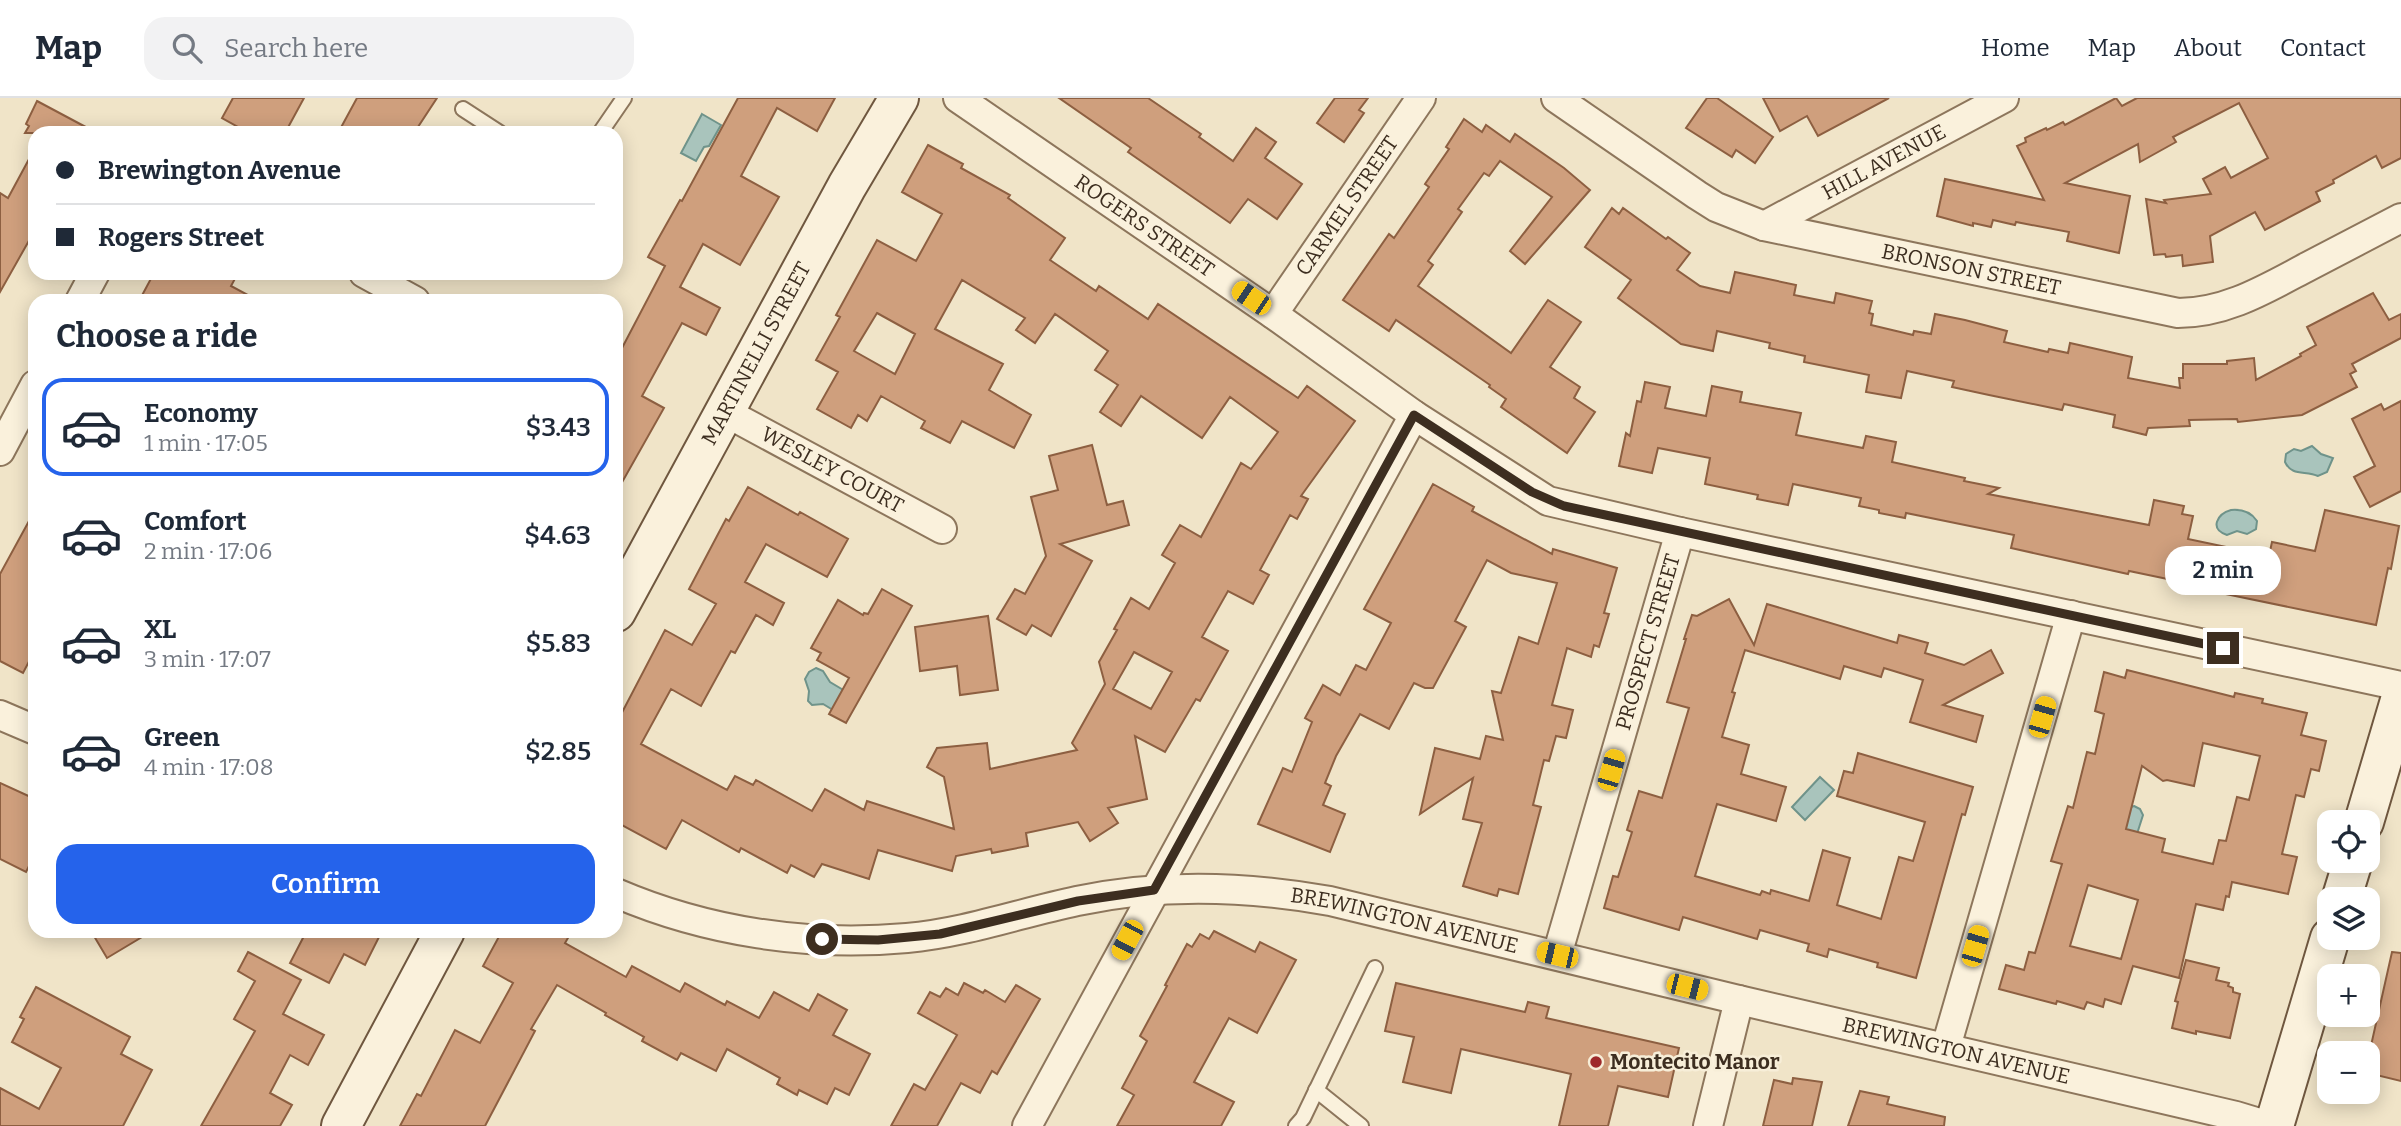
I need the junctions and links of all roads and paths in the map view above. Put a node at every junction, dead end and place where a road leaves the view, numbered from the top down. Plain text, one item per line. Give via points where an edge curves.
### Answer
1 (624, 98) edge
2 (899, 98) edge
3 (958, 98) edge
4 (1421, 98) edge
5 (1556, 98) edge
6 (2004, 98) edge
7 (463, 109) dead end
8 (489, 126) edge
9 (605, 126) edge
10 (2401, 218) edge
11 (1763, 226) junction
12 (377, 280) edge
13 (402, 294) edge
14 (1273, 314) junction
15 (28, 398) edge
16 (725, 412) junction
17 (1414, 415) junction
18 (0, 451) edge
19 (942, 529) dead end
20 (1680, 532) junction
21 (623, 599) edge
22 (2071, 615) junction
23 (2401, 686) edge
24 (2401, 697) edge
25 (0, 715) edge
26 (28, 727) edge
27 (2368, 810) edge
28 (1154, 890) junction
29 (623, 897) edge
30 (441, 938) edge
31 (2326, 950) edge
32 (1557, 955) junction
33 (1375, 968) dead end
34 (1739, 1000) junction
35 (1946, 1047) junction
36 (1316, 1090) junction
37 (341, 1126) edge
38 (1027, 1126) edge
39 (1296, 1126) edge
40 (1361, 1126) edge
41 (1708, 1126) edge
42 (2272, 1126) edge

1 - 9 lane
2 - 16 street, MARTINELLI STREET
3 - 14 street, ROGERS STREET
4 - 14 street, CARMEL STREET
5 - 11 street, BRONSON STREET via 1697,195
6 - 11 street, HILL AVENUE
7 - 8 lane
10 - 11 street, BRONSON STREET via 2260,292 2195,313 2157,310
12 - 13 street
14 - 17 street, ROGERS STREET
15 - 18 street
16 - 19 street, WESLEY COURT
16 - 21 street, MARTINELLI STREET
17 - 20 street, ROGERS STREET via 1548,501
17 - 28 street
20 - 22 street, ROGERS STREET
20 - 32 street, PROSPECT STREET
22 - 23 street, ROGERS STREET
22 - 35 street
24 - 27 street
25 - 26 street
28 - 29 street, BREWINGTON AVENUE via 1078,901 940,934 842,940 717,926
28 - 32 street, BREWINGTON AVENUE via 1237,888 1281,893
28 - 38 street
30 - 37 street
31 - 42 street
32 - 34 street, BREWINGTON AVENUE
33 - 36 lane
34 - 35 street, BREWINGTON AVENUE
34 - 41 street
35 - 42 street, BREWINGTON AVENUE
36 - 39 lane
36 - 40 lane

